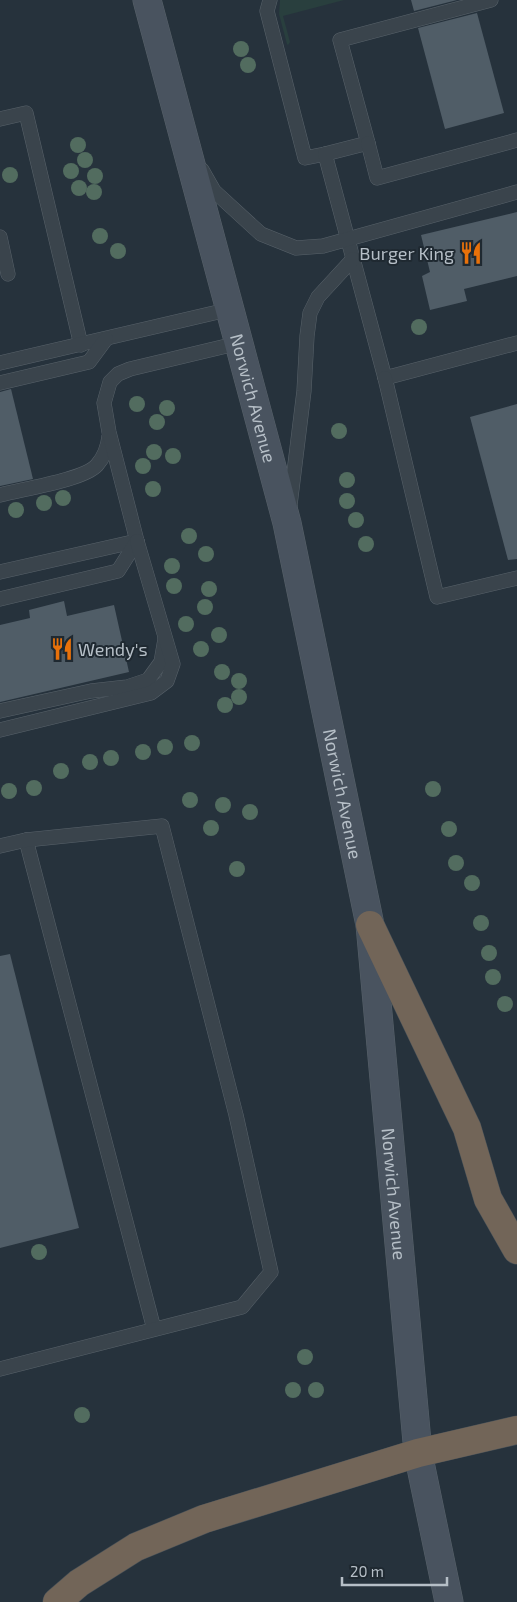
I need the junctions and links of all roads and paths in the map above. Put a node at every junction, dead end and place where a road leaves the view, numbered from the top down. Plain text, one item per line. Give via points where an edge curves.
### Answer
1 (147, 0) edge
2 (270, 0) edge
3 (491, 0) edge
4 (0, 118) edge
5 (517, 140) edge
6 (185, 142) junction
7 (368, 143) junction
8 (325, 154) junction
9 (517, 192) edge
10 (0, 237) edge
11 (348, 240) junction
12 (353, 259) junction
13 (8, 274) dead end
14 (231, 309) junction
15 (106, 339) junction
16 (239, 343) junction
17 (517, 343) edge
18 (81, 345) junction
19 (0, 363) edge
20 (385, 378) junction
21 (0, 383) edge
22 (109, 432) junction
23 (0, 495) edge
24 (287, 523) junction
25 (137, 541) junction
26 (0, 572) edge
27 (517, 578) edge
28 (0, 599) edge
29 (165, 637) junction
30 (0, 711) edge
31 (0, 730) edge
32 (26, 840) junction
33 (0, 846) edge
34 (370, 925) junction
35 (517, 1250) edge
36 (154, 1329) junction
37 (0, 1369) edge
38 (517, 1430) edge
39 (418, 1454) junction
40 (57, 1602) edge
41 (449, 1602) edge

1 - 6 main road, Norwich Avenue
2 - 8 lane via 267,11 305,158
3 - 7 lane via 340,40
4 - 18 lane via 26,113
5 - 7 lane via 378,178
6 - 11 lane via 214,191 261,234 296,248
6 - 14 main road, Norwich Avenue
7 - 8 lane
8 - 11 lane
9 - 11 lane
10 - 13 lane
11 - 12 lane
12 - 20 lane
12 - 24 lane via 318,297 310,313 304,391
14 - 15 lane
14 - 16 main road, Norwich Avenue
15 - 18 lane
15 - 21 lane via 89,362
16 - 22 lane via 118,374 110,382 104,403
16 - 24 main road, Norwich Avenue
17 - 20 lane
18 - 19 lane
20 - 27 lane via 437,597
22 - 23 lane via 102,458 83,475
22 - 25 lane
24 - 34 main road, Norwich Avenue
25 - 26 lane
25 - 28 lane via 118,571
25 - 29 lane
29 - 30 lane via 160,662 148,680 127,687 91,691
29 - 31 lane via 173,664 167,681 151,694
32 - 33 lane
32 - 36 lane
32 - 36 lane via 162,826 236,1115 271,1272 242,1307
34 - 35 highway via 467,1128 488,1199
34 - 39 main road, Norwich Avenue
36 - 37 lane
38 - 39 highway
39 - 40 highway via 204,1519 136,1547 79,1583
39 - 41 main road, Norwich Avenue

